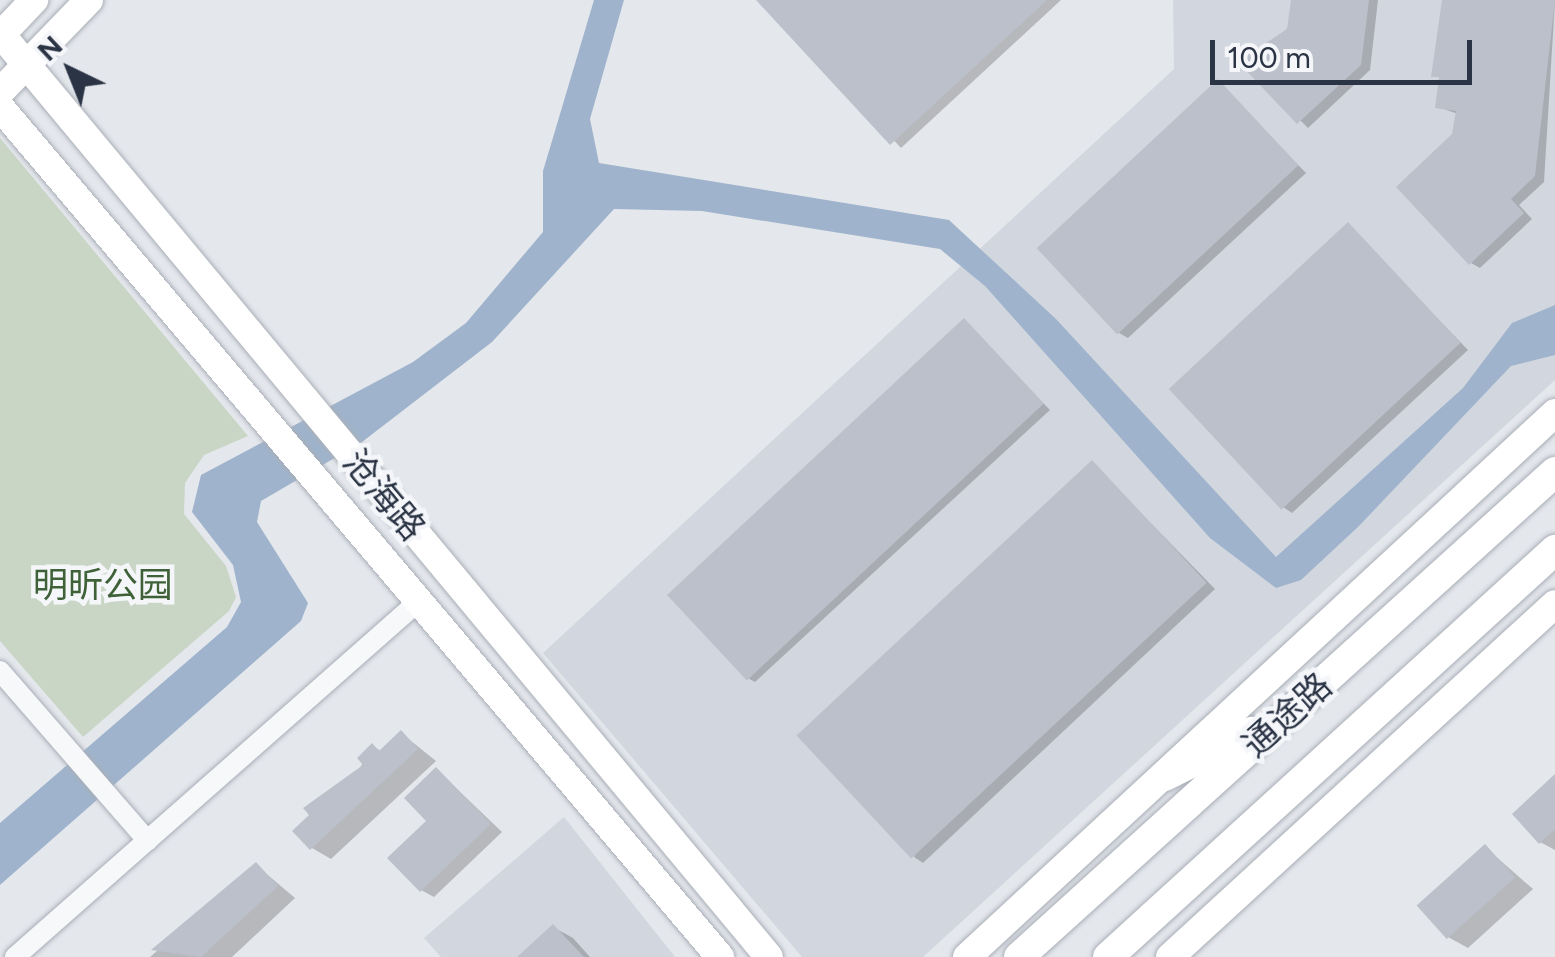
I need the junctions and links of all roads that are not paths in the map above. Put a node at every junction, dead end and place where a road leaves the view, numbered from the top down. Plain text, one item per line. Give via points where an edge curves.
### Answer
1 (34, 0) edge
2 (88, 0) edge
3 (0, 34) edge
4 (27, 65) junction
5 (0, 92) edge
6 (0, 107) edge
7 (1555, 413) edge
8 (1555, 472) edge
9 (1555, 550) edge
10 (418, 601) junction
11 (1555, 604) edge
12 (0, 671) edge
13 (1289, 712) junction
14 (1165, 776) junction
15 (148, 841) junction
16 (15, 957) edge
17 (720, 957) edge
18 (769, 957) edge
19 (967, 957) edge
20 (1019, 957) edge
21 (1108, 957) edge
22 (1170, 957) edge

1 - 3 main road
2 - 4 main road
3 - 4 main road, 沧海路
4 - 5 main road
4 - 18 main road, 沧海路
6 - 10 main road, 沧海路
7 - 14 main road
8 - 13 main road, 通途路
9 - 21 main road, 通途路
10 - 15 street
10 - 17 main road, 沧海路
11 - 22 main road
12 - 15 street
13 - 14 main road
13 - 20 main road, 通途路
14 - 19 main road
15 - 16 street

